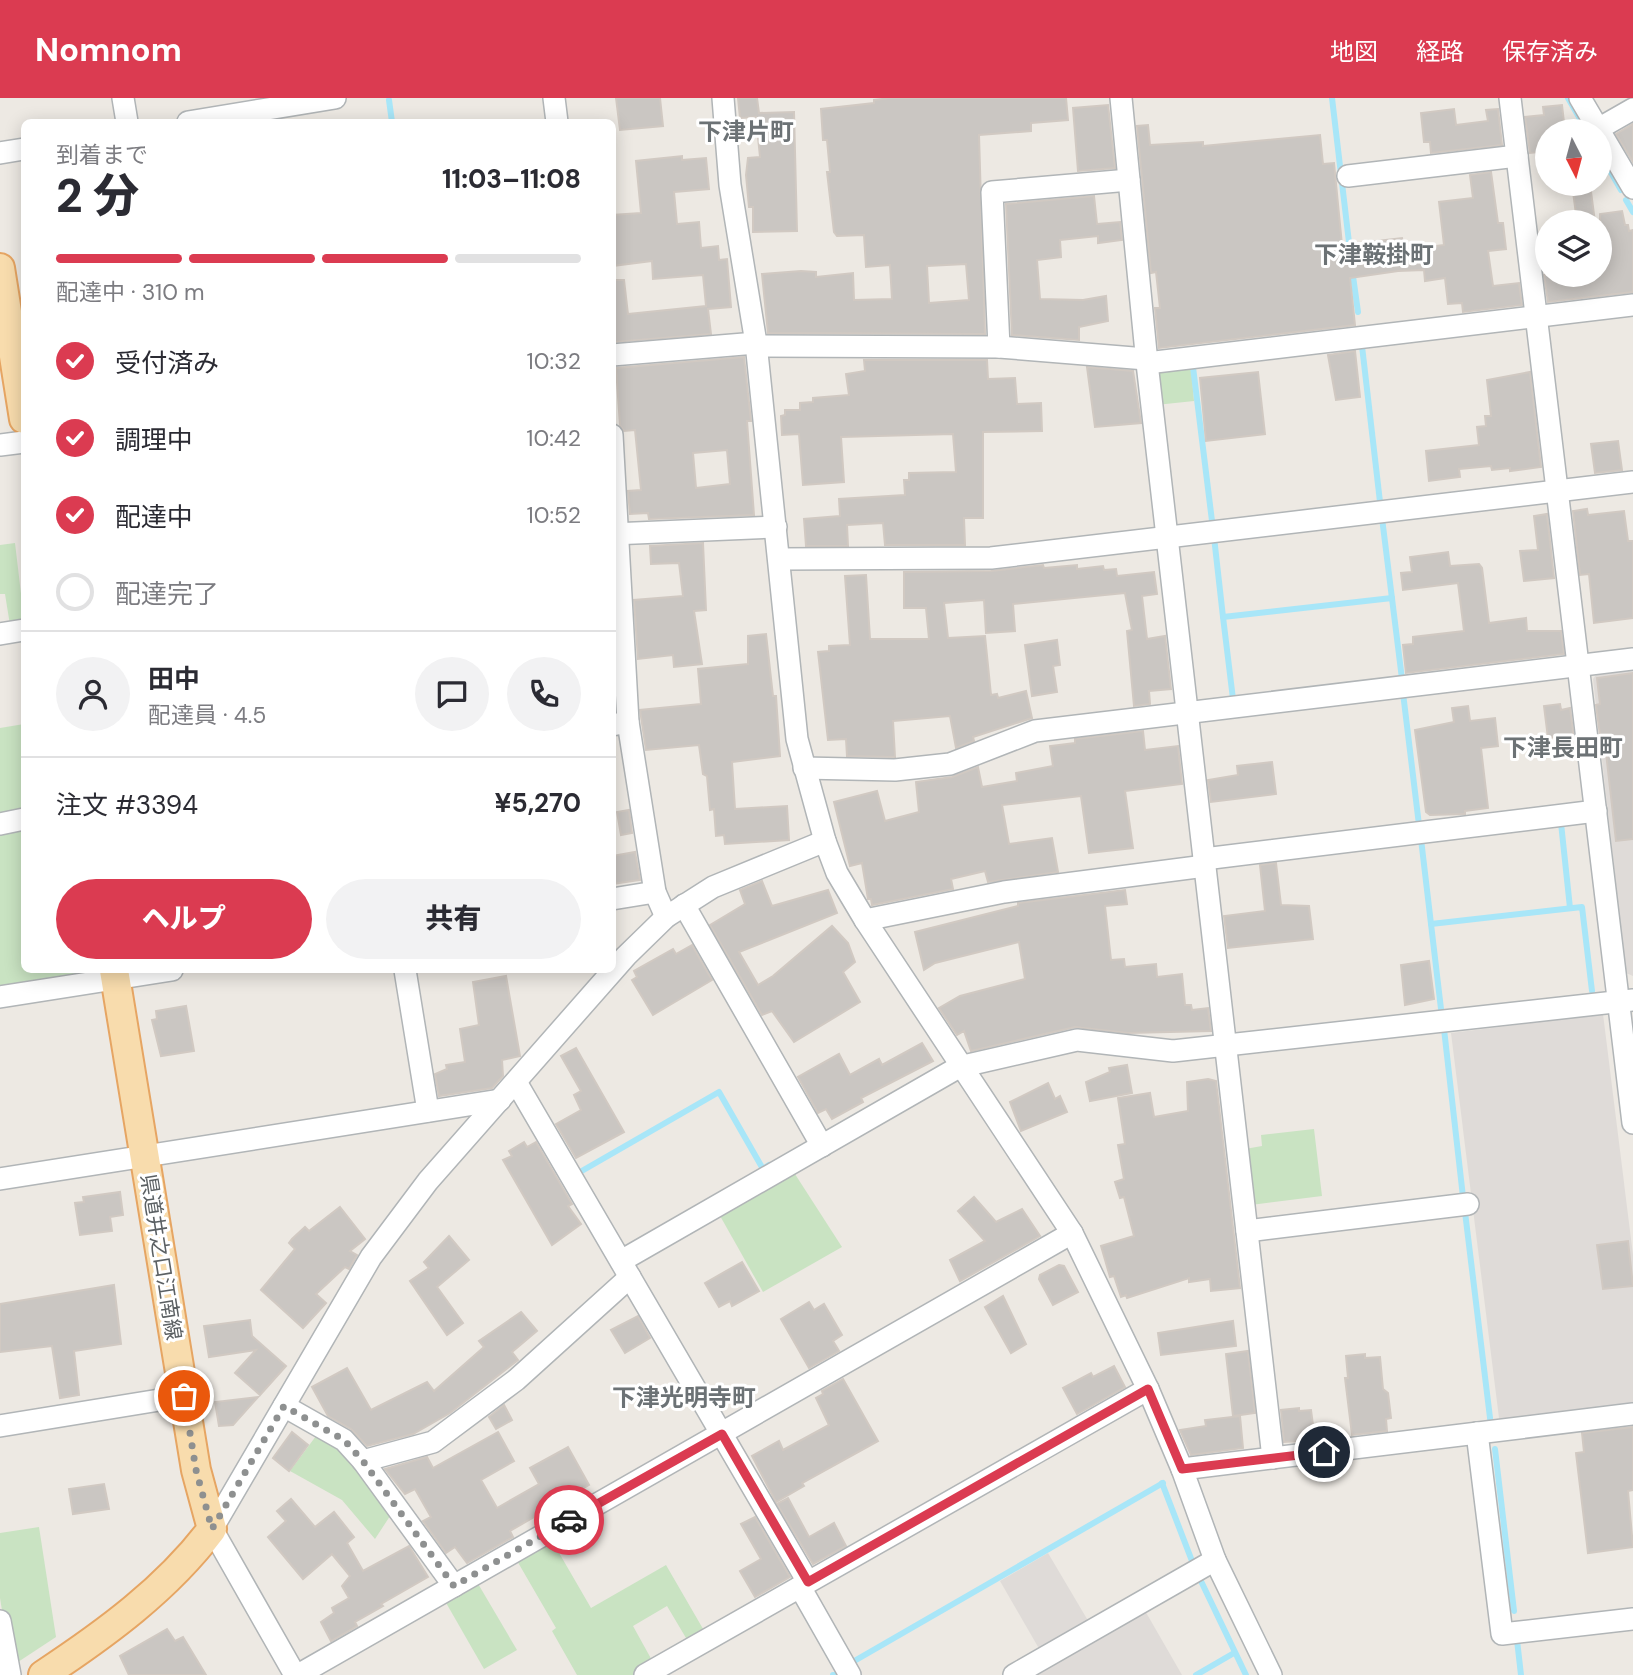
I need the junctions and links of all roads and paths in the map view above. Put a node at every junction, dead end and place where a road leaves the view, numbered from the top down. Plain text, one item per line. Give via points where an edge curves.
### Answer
1 (122, 98) edge
2 (335, 98) edge
3 (554, 98) edge
4 (723, 98) edge
5 (1121, 98) edge
6 (1510, 98) edge
7 (1580, 98) edge
8 (1633, 109) edge
9 (262, 116) edge
10 (126, 119) edge
11 (225, 119) edge
12 (556, 119) edge
13 (1592, 119) edge
14 (1612, 121) edge
15 (21, 150) edge
16 (0, 153) edge
17 (1612, 153) edge
18 (1517, 156) junction
19 (1348, 176) dead end
20 (1129, 180) junction
21 (1633, 188) edge
22 (0, 268) edge
23 (1633, 305) edge
24 (1536, 317) junction
25 (757, 344) junction
26 (999, 346) junction
27 (616, 355) edge
28 (1146, 361) junction
29 (21, 400) edge
30 (21, 442) edge
31 (0, 445) edge
32 (1633, 482) edge
33 (1557, 491) junction
34 (776, 527) junction
35 (616, 534) edge
36 (1167, 535) junction
37 (779, 559) junction
38 (616, 572) edge
39 (21, 630) edge
40 (0, 634) edge
41 (1633, 659) edge
42 (1578, 666) junction
43 (1187, 713) junction
44 (620, 723) edge
45 (804, 768) junction
46 (1595, 811) junction
47 (21, 820) edge
48 (0, 824) edge
49 (825, 841) junction
50 (1205, 863) junction
51 (655, 892) junction
52 (616, 898) edge
53 (684, 905) junction
54 (666, 917) junction
55 (865, 920) junction
56 (616, 967) edge
57 (405, 973) edge
58 (611, 973) edge
59 (115, 974) edge
60 (0, 997) edge
61 (1626, 1001) edge
62 (1226, 1046) junction
63 (959, 1068) junction
64 (516, 1082) junction
65 (500, 1100) junction
66 (428, 1111) junction
67 (1633, 1123) edge
68 (822, 1146) junction
69 (145, 1156) junction
70 (0, 1180) edge
71 (1468, 1204) dead end
72 (1247, 1231) junction
73 (1072, 1233) junction
74 (625, 1269) junction
75 (1148, 1389) junction
76 (184, 1396) junction
77 (284, 1406) junction
78 (1633, 1414) edge
79 (0, 1426) edge
80 (1477, 1433) junction
81 (722, 1434) junction
82 (1273, 1458) junction
83 (363, 1461) junction
84 (1182, 1469) junction
85 (212, 1529) junction
86 (1215, 1560) junction
87 (804, 1584) junction
88 (454, 1586) junction
89 (1633, 1619) edge
90 (0, 1621) edge
91 (10, 1675) edge
92 (43, 1675) edge
93 (297, 1675) edge
94 (645, 1675) edge
95 (850, 1675) edge
96 (1014, 1675) edge
97 (1271, 1675) edge

1 - 10 street
2 - 9 street
3 - 12 street
4 - 25 street via 730,185
5 - 20 street
6 - 18 street
7 - 13 street
8 - 14 street
9 - 11 street
15 - 16 street
17 - 21 street
18 - 19 street
18 - 24 street
20 - 26 street via 992,192
20 - 28 street
22 - 29 main road
23 - 24 street
24 - 28 street
24 - 33 street
25 - 26 street
25 - 27 street
25 - 34 street
26 - 28 street
28 - 36 street
30 - 31 street
32 - 33 street
33 - 36 street
33 - 42 street
34 - 35 street
34 - 37 street
36 - 37 street via 991,558
36 - 43 street
37 - 45 street via 797,739
38 - 44 street
39 - 40 street
41 - 42 street
42 - 43 street
42 - 46 street
43 - 45 street via 1035,731 950,764 895,770
43 - 50 street
44 - 51 street
45 - 49 street
46 - 50 street
46 - 61 street
47 - 48 street
49 - 53 street via 713,887
49 - 55 street via 837,873
50 - 55 street via 1004,892
50 - 62 street
51 - 52 street
51 - 54 street
53 - 54 street
53 - 68 street
54 - 56 street
55 - 63 street
57 - 66 street
58 - 64 street
59 - 60 street
59 - 69 main road, 県道井之口江南線
61 - 62 street
61 - 67 street
62 - 63 street via 1173,1051 1077,1040
62 - 72 street
63 - 68 street
63 - 73 street
64 - 65 street
64 - 74 street
65 - 66 street
65 - 77 street via 428,1181 371,1257
66 - 69 street
68 - 74 street
69 - 70 street
69 - 76 main road, 県道井之口江南線
71 - 72 street
72 - 82 street
73 - 75 street
73 - 81 street
74 - 81 street
74 - 83 street via 516,1380 433,1442
75 - 84 street
75 - 87 street
76 - 79 street
76 - 85 main road, 県道井之口江南線 via 196,1470
77 - 83 street via 344,1440
77 - 85 street
78 - 80 street
80 - 82 street
80 - 89 street via 1502,1634
81 - 87 street
81 - 88 street
82 - 84 street
83 - 88 street
84 - 86 street
85 - 92 main road via 189,1560 111,1628
85 - 93 street
86 - 96 street
86 - 97 street
87 - 94 street
87 - 95 street
88 - 93 street
90 - 91 street

